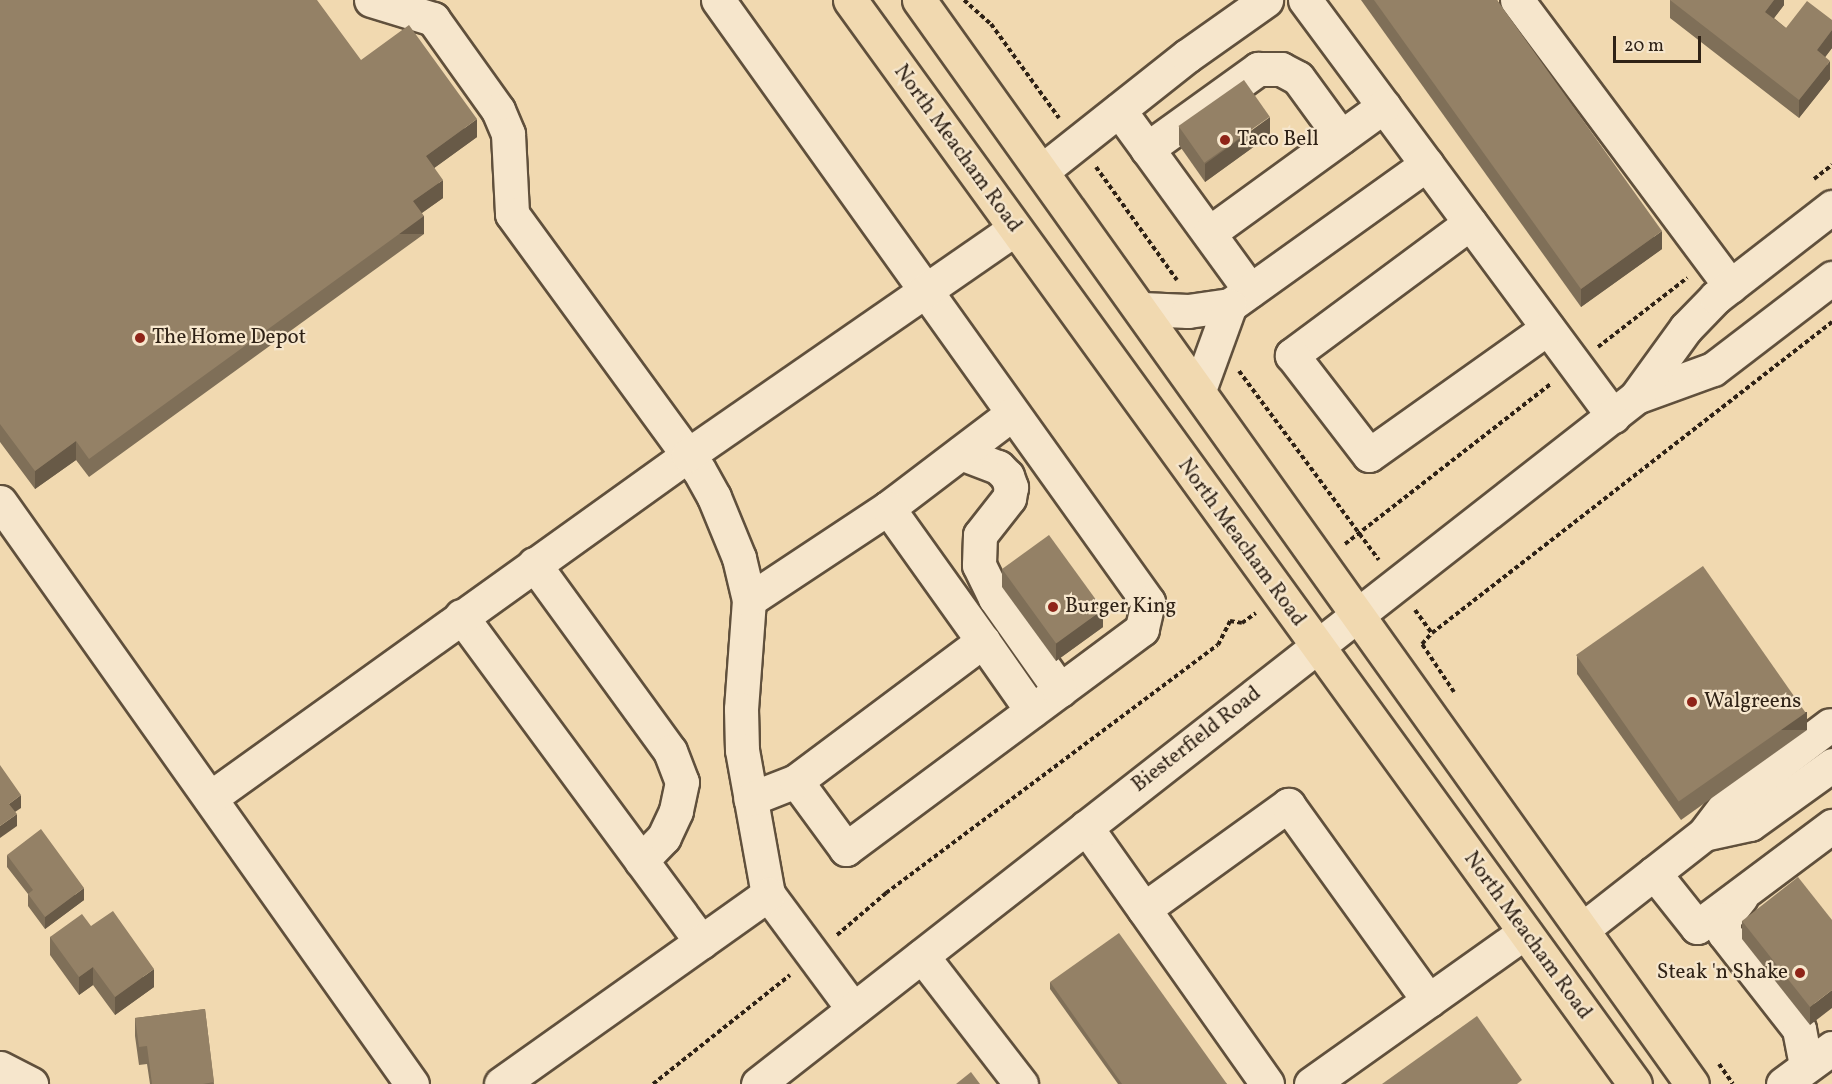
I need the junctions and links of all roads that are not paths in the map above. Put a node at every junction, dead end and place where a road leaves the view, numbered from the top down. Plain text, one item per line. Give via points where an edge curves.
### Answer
1 (372, 0) edge
2 (718, 0) edge
3 (850, 0) edge
4 (919, 0) edge
5 (1266, 0) edge
6 (1305, 0) edge
7 (1517, 0) edge
8 (1384, 106) junction
9 (1119, 110) junction
10 (1341, 137) junction
11 (1147, 149) junction
12 (1427, 165) junction
13 (1043, 170) junction
14 (1832, 207) edge
15 (1470, 223) junction
16 (1014, 229) junction
17 (1209, 233) junction
18 (1832, 278) edge
19 (1730, 286) junction
20 (925, 290) junction
21 (1240, 298) junction
22 (1142, 309) junction
23 (1548, 328) junction
24 (1199, 390) junction
25 (1625, 407) junction
26 (1012, 414) junction
27 (961, 453) junction
28 (688, 455) junction
29 (0, 502) edge
30 (888, 508) junction
31 (534, 564) junction
32 (749, 600) junction
33 (1358, 614) junction
34 (461, 616) junction
35 (983, 641) junction
36 (1316, 647) junction
37 (1060, 690) junction
38 (1032, 711) junction
39 (1831, 725) edge
40 (1832, 765) edge
41 (796, 781) junction
42 (210, 798) junction
43 (750, 799) junction
44 (1832, 826) edge
45 (1086, 827) junction
46 (1704, 834) junction
47 (641, 861) junction
48 (1654, 873) junction
49 (1744, 893) junction
50 (768, 894) junction
51 (1144, 909) junction
52 (1584, 928) junction
53 (1526, 932) junction
54 (701, 942) junction
55 (922, 956) junction
56 (1429, 1001) junction
57 (853, 1009) junction
58 (1807, 1066) edge
59 (0, 1068) edge
60 (31, 1084) edge
61 (412, 1084) edge
62 (501, 1084) edge
63 (758, 1084) edge
64 (1021, 1084) edge
65 (1268, 1084) edge
66 (1311, 1084) edge
67 (1635, 1084) edge
68 (1692, 1084) edge

1 - 28 street via 433,19 498,110 508,134 512,214
2 - 20 street
3 - 16 main road, North Meacham Road
4 - 13 main road
5 - 9 street
6 - 8 street
7 - 19 street
8 - 10 street
8 - 12 street
9 - 11 street
9 - 13 street
10 - 11 street via 1298,78 1281,69 1258,69
10 - 17 street
11 - 17 street
12 - 15 street
12 - 21 street
13 - 22 main road
14 - 19 street, Biesterfield Road
15 - 23 street
15 - 23 street via 1292,355 1369,455
16 - 20 street
16 - 36 main road, North Meacham Road
17 - 21 street
18 - 25 street, Biesterfield Road via 1713,369
19 - 25 street, Biesterfield Road via 1686,328
20 - 26 street
20 - 28 street
21 - 22 street via 1197,310
21 - 24 street
22 - 24 main road
23 - 25 street
24 - 33 main road
25 - 33 street, Biesterfield Road
26 - 27 street
26 - 37 street via 1148,603 1142,629
27 - 30 street
27 - 37 street via 998,467 1011,487 1005,505 980,535 979,564 995,598
28 - 31 street
28 - 32 street via 725,521
29 - 42 street
30 - 32 street
30 - 35 street
31 - 34 street
31 - 47 street via 670,751 682,782 676,811 664,837
32 - 43 street via 741,709
33 - 36 street, Biesterfield Road
33 - 52 main road
34 - 42 street via 406,672 336,723
34 - 47 street
35 - 38 street
35 - 41 street
36 - 45 street, Biesterfield Road
36 - 53 main road, North Meacham Road
37 - 38 street
38 - 41 street via 846,849
39 - 46 street via 1727,803
40 - 46 street via 1750,824
41 - 43 street
42 - 61 street
43 - 50 street
44 - 49 street
45 - 51 street
45 - 55 street, Biesterfield Road
46 - 48 street
47 - 54 street
48 - 49 street via 1697,927
48 - 52 street
49 - 58 street via 1724,919 1724,933 1799,1029
50 - 54 street
50 - 57 street
51 - 56 street via 1288,805
51 - 65 street
52 - 68 main road
53 - 56 street
53 - 67 main road, North Meacham Road
54 - 62 street
55 - 57 street, Biesterfield Road
55 - 64 street
56 - 66 street
57 - 63 street, Biesterfield Road
59 - 60 street

